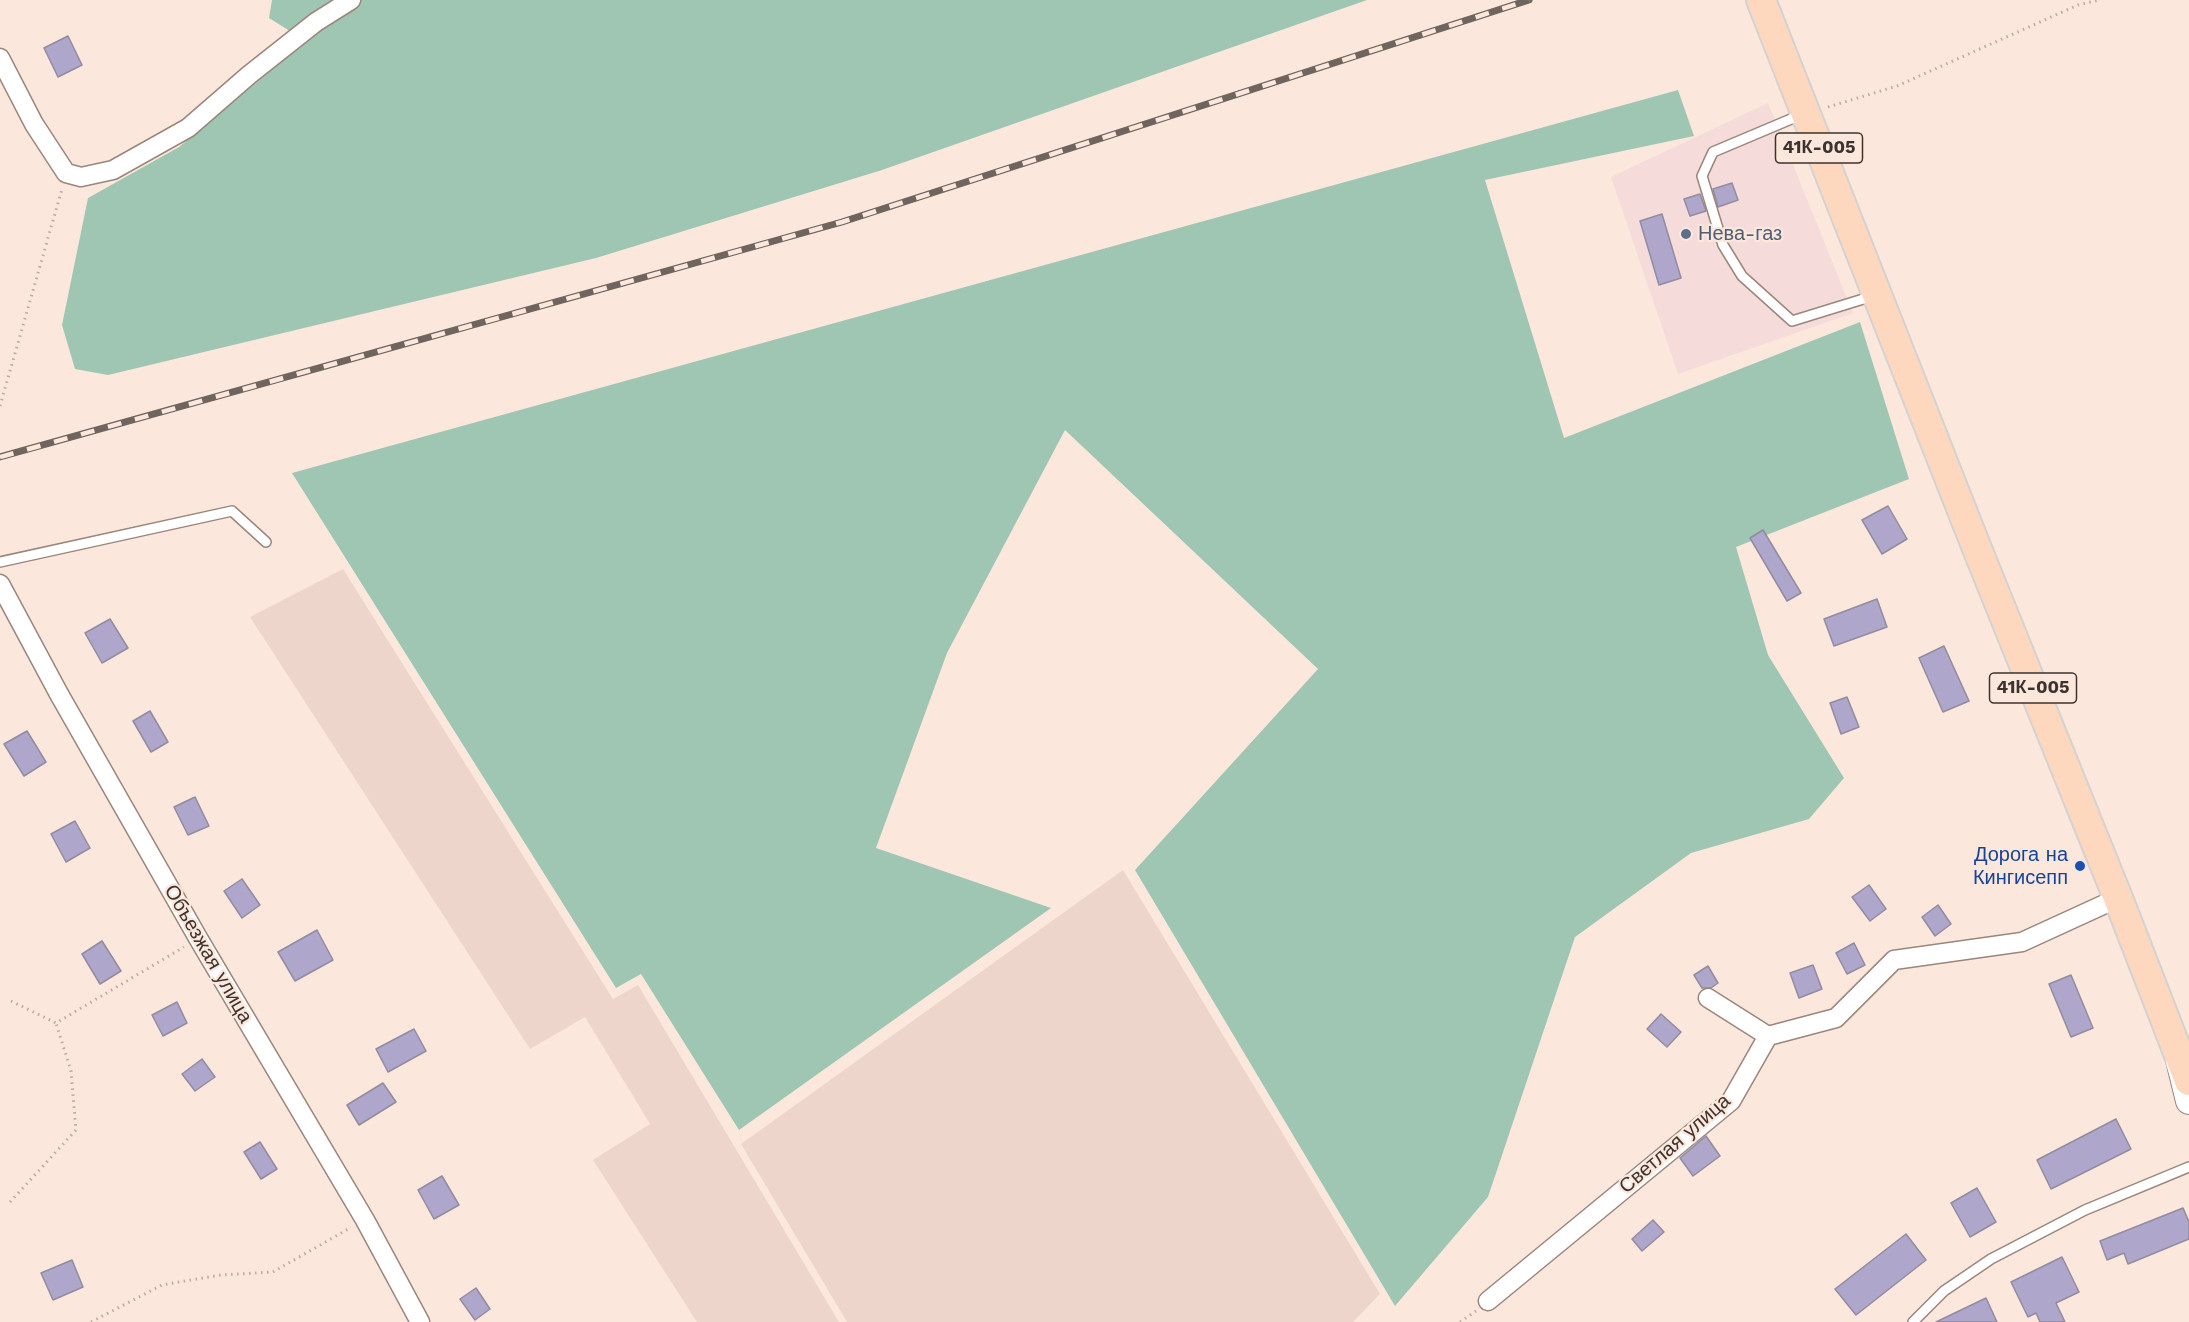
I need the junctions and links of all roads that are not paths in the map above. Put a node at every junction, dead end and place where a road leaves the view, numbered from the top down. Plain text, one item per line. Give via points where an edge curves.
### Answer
1 (351, 0) edge
2 (1761, 0) edge
3 (0, 58) edge
4 (5, 78) edge
5 (1806, 113) junction
6 (1877, 295) junction
7 (266, 542) dead end
8 (0, 562) edge
9 (0, 584) edge
10 (2118, 898) junction
11 (1708, 998) dead end
12 (1768, 1036) junction
13 (2182, 1045) edge
14 (2189, 1081) edge
15 (2189, 1101) edge
16 (2189, 1167) edge
17 (1488, 1301) dead end
18 (420, 1322) edge
19 (1913, 1322) edge

1 - 4 street via 249,75 188,128 113,170 81,177 66,173
2 - 5 main road, 41К-005
3 - 4 street
5 - 6 main road, 41К-005
5 - 6 lane via 1713,152 1702,176 1723,245 1742,276 1792,321
6 - 10 main road, 41К-005
7 - 8 lane via 232,511
9 - 18 street, Объезжая улица via 59,694 365,1220
10 - 12 street via 2022,942 1894,960 1836,1018
10 - 13 main road, 41К-005
11 - 12 street
12 - 17 street, Светлая улица via 1731,1101
13 - 14 main road, 41К-005
13 - 15 main road
16 - 19 lane via 2085,1210 1991,1259 1944,1291

